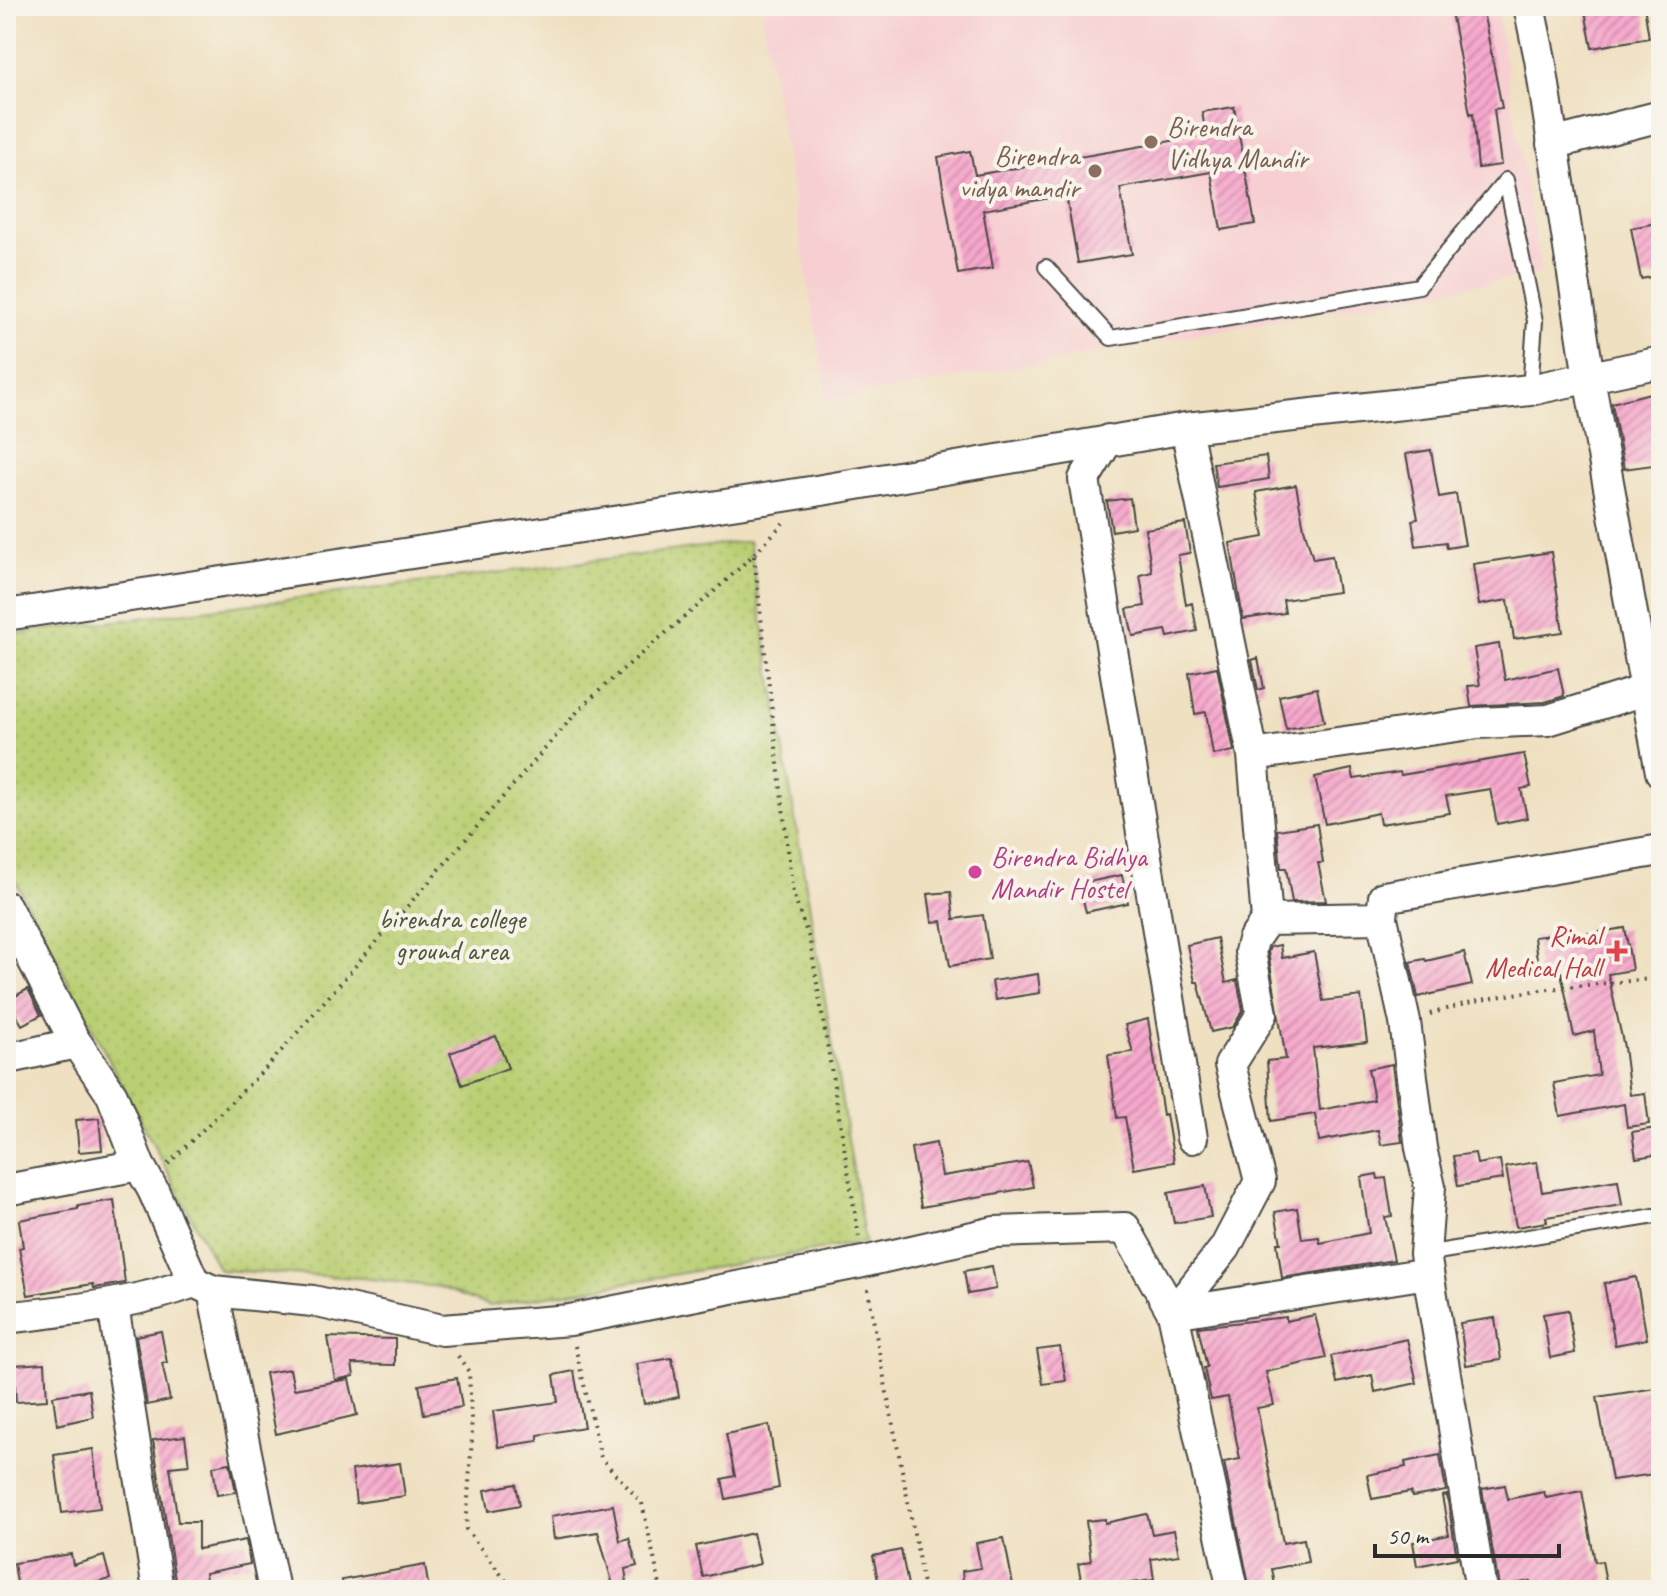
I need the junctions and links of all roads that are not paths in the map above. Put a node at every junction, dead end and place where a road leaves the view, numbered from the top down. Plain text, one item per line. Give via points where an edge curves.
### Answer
1 (1529, 6) edge
2 (1661, 116) edge
3 (1552, 144) junction
4 (1046, 267) dead end
5 (1661, 362) edge
6 (1589, 378) junction
7 (1530, 390) junction
8 (1186, 428) junction
9 (1108, 440) junction
10 (6, 615) edge
11 (1645, 690) junction
12 (1253, 755) junction
13 (1661, 772) edge
14 (1661, 850) edge
15 (6, 907) edge
16 (1382, 918) junction
17 (1267, 920) junction
18 (76, 1043) junction
19 (6, 1059) edge
20 (1192, 1138) dead end
21 (146, 1178) junction
22 (6, 1190) edge
23 (1661, 1215) edge
24 (1426, 1264) junction
25 (204, 1286) junction
26 (113, 1305) junction
27 (1173, 1313) junction
28 (6, 1318) edge
29 (158, 1590) edge
30 (274, 1590) edge
31 (1233, 1590) edge
32 (1481, 1590) edge

1 - 3 street
2 - 3 street
3 - 6 street
4 - 7 lane via 1111,338 1419,286 1506,180 1535,321
5 - 6 street
6 - 7 street
6 - 11 street
7 - 8 street
8 - 9 street
8 - 12 street
9 - 10 street via 810,492
9 - 20 street via 1084,479
11 - 12 street via 1548,720 1478,723
11 - 13 street
12 - 17 street
14 - 16 street via 1384,897
15 - 18 street
16 - 17 street
16 - 24 street via 1405,1022 1430,1187
17 - 27 street via 1250,952 1262,1014 1230,1065 1260,1181 1225,1248
18 - 19 street
18 - 21 street via 112,1095
21 - 22 street
21 - 25 street
23 - 24 lane
24 - 27 street
24 - 32 street
25 - 26 street
25 - 27 street via 313,1301 442,1330 570,1320 994,1232 1125,1228
25 - 30 street
26 - 28 street
26 - 29 street
27 - 31 street

